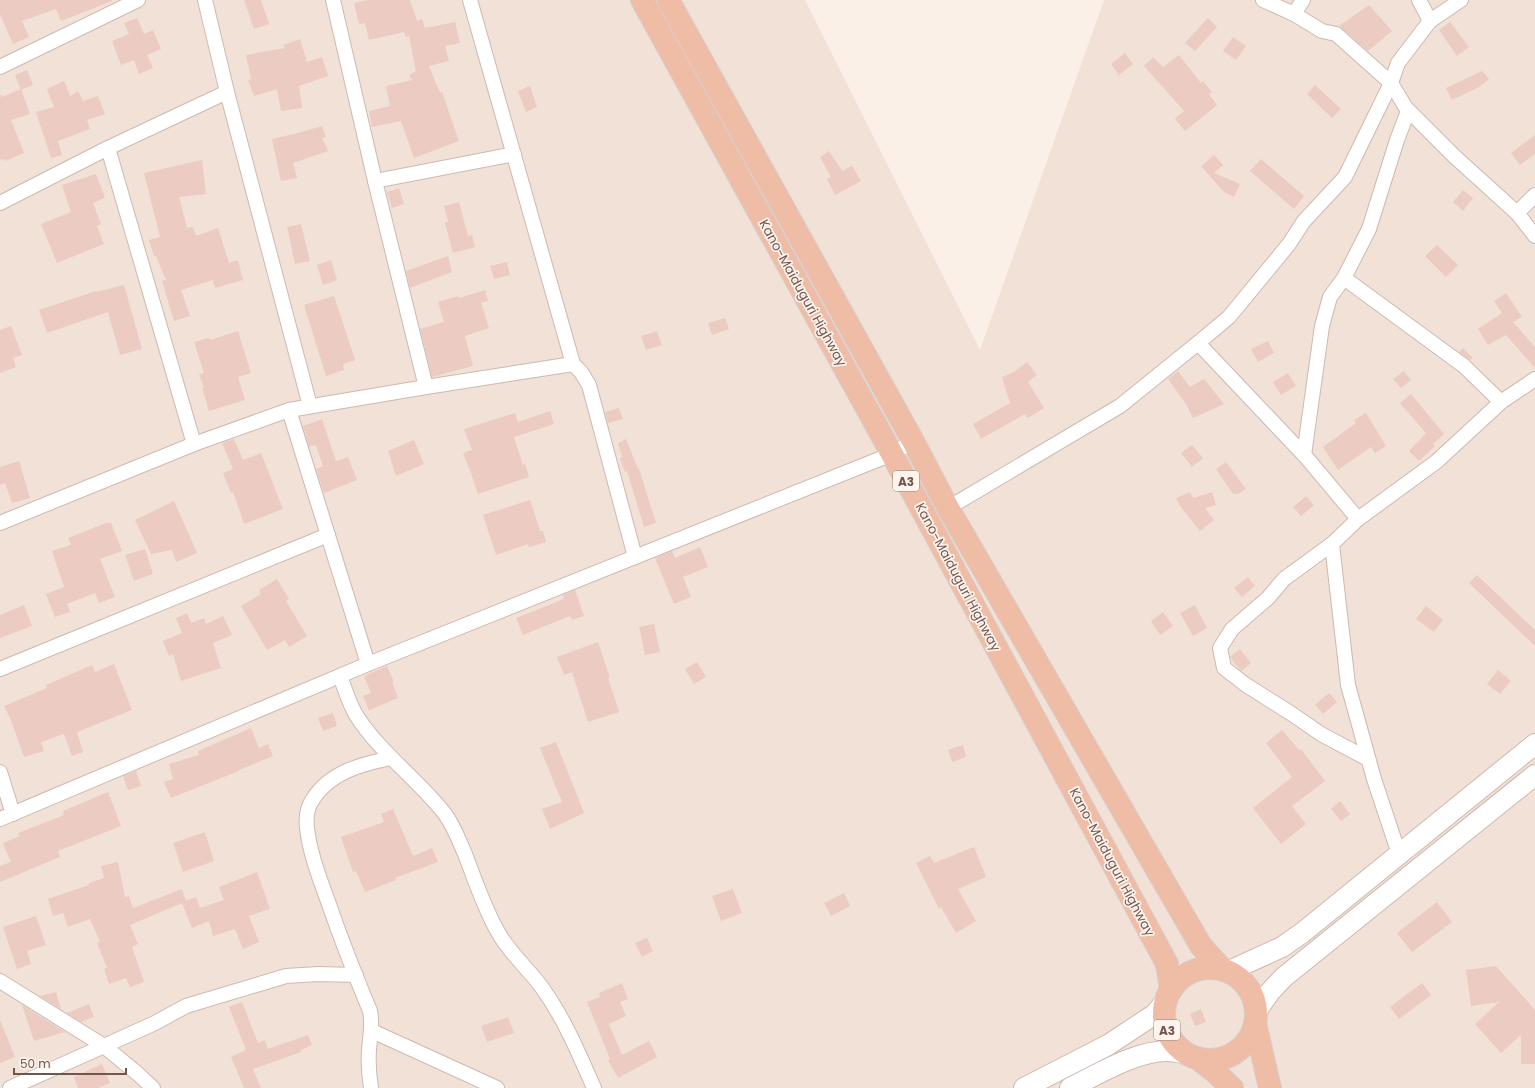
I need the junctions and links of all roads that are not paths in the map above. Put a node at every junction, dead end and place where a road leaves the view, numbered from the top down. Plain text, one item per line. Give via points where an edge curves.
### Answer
1 (138, 0) edge
2 (204, 0) edge
3 (333, 0) edge
4 (470, 0) edge
5 (642, 0) edge
6 (668, 0) edge
7 (1263, 0) edge
8 (1303, 0) edge
9 (1419, 0) edge
10 (1461, 0) edge
11 (1294, 14) junction
12 (1430, 21) junction
13 (0, 67) edge
14 (1391, 83) junction
15 (227, 92) junction
16 (1408, 111) junction
17 (108, 148) junction
18 (514, 154) junction
19 (375, 181) junction
20 (1535, 194) edge
21 (0, 203) edge
22 (1516, 213) junction
23 (1535, 236) edge
24 (1344, 278) junction
25 (1198, 344) junction
26 (573, 364) junction
27 (1535, 379) edge
28 (426, 387) junction
29 (1501, 402) junction
30 (310, 406) junction
31 (289, 410) junction
32 (913, 441) junction
33 (194, 444) junction
34 (892, 454) junction
35 (1304, 455) junction
36 (948, 508) junction
37 (1358, 519) junction
38 (0, 523) edge
39 (328, 535) junction
40 (1332, 544) junction
41 (635, 557) junction
42 (368, 664) junction
43 (0, 669) edge
44 (340, 676) junction
45 (1535, 744) edge
46 (391, 758) junction
47 (1368, 759) junction
48 (0, 772) edge
49 (1535, 774) edge
50 (6, 817) edge
51 (1399, 854) junction
52 (1225, 971) junction
53 (356, 975) junction
54 (0, 981) edge
55 (1168, 996) junction
56 (1255, 1018) junction
57 (372, 1031) junction
58 (104, 1046) junction
59 (1191, 1056) junction
60 (10, 1088) edge
61 (153, 1088) edge
62 (371, 1088) edge
63 (497, 1088) edge
64 (594, 1088) edge
65 (1024, 1088) edge
66 (1070, 1088) edge
67 (1232, 1088) edge
68 (1270, 1088) edge

1 - 13 street
2 - 15 street
3 - 19 street
4 - 18 street
5 - 34 highway, Kano-Maiduguri Highway / A3
6 - 32 highway, Kano-Maiduguri Highway / A3
7 - 11 street
8 - 11 street
9 - 12 street
10 - 12 street
11 - 14 street via 1322,31 1336,34
12 - 14 street via 1398,64
14 - 16 street
14 - 25 street via 1344,177 1304,221 1289,244 1229,317
15 - 17 street
15 - 30 street
16 - 22 street
16 - 24 street via 1369,229
17 - 21 street
17 - 33 street
18 - 19 street
18 - 26 street
19 - 28 street
20 - 22 street
22 - 23 street
24 - 29 street via 1464,366
24 - 35 street via 1330,297 1322,326
25 - 35 street
25 - 36 street via 1120,406
26 - 28 street
26 - 41 street via 589,385
27 - 29 street
28 - 30 street
29 - 37 street via 1436,462
30 - 31 street
31 - 33 street
31 - 39 street
32 - 34 street
32 - 36 highway, Kano-Maiduguri Highway / A3
33 - 38 street
34 - 41 street
34 - 55 highway, Kano-Maiduguri Highway / A3 via 1167,964
35 - 37 street
36 - 52 highway, Kano-Maiduguri Highway / A3 via 1201,946
37 - 40 street
39 - 42 street
39 - 43 street
40 - 47 street via 1348,685
40 - 47 street via 1284,579 1268,598 1232,629 1220,648 1224,668 1246,685 1321,734
41 - 42 street
42 - 44 street
44 - 46 street via 356,715
44 - 50 street
45 - 51 main road
46 - 53 street via 360,764 340,774 323,787 312,800 308,812 307,828 319,876
46 - 64 street via 445,814 459,840 498,934 556,1009 574,1040
47 - 51 street
48 - 50 street
49 - 56 main road via 1284,977 1269,993
51 - 52 main road via 1282,947
52 - 55 highway via 1211,968 1193,972 1178,981
52 - 56 highway, A3 via 1239,978 1248,988 1254,1000
53 - 57 street via 370,1011
53 - 58 street via 286,976 186,1006
54 - 58 street
55 - 59 highway, A3 via 1164,1013 1169,1036 1176,1046
55 - 65 main road via 1155,1014 1108,1046
56 - 59 highway via 1250,1037 1240,1049 1227,1057 1212,1061
56 - 68 highway, A3
57 - 62 street via 369,1073
57 - 63 street
58 - 60 street
58 - 61 street
59 - 66 main road via 1168,1051 1149,1053 1116,1065
59 - 67 highway, A3 via 1214,1071

